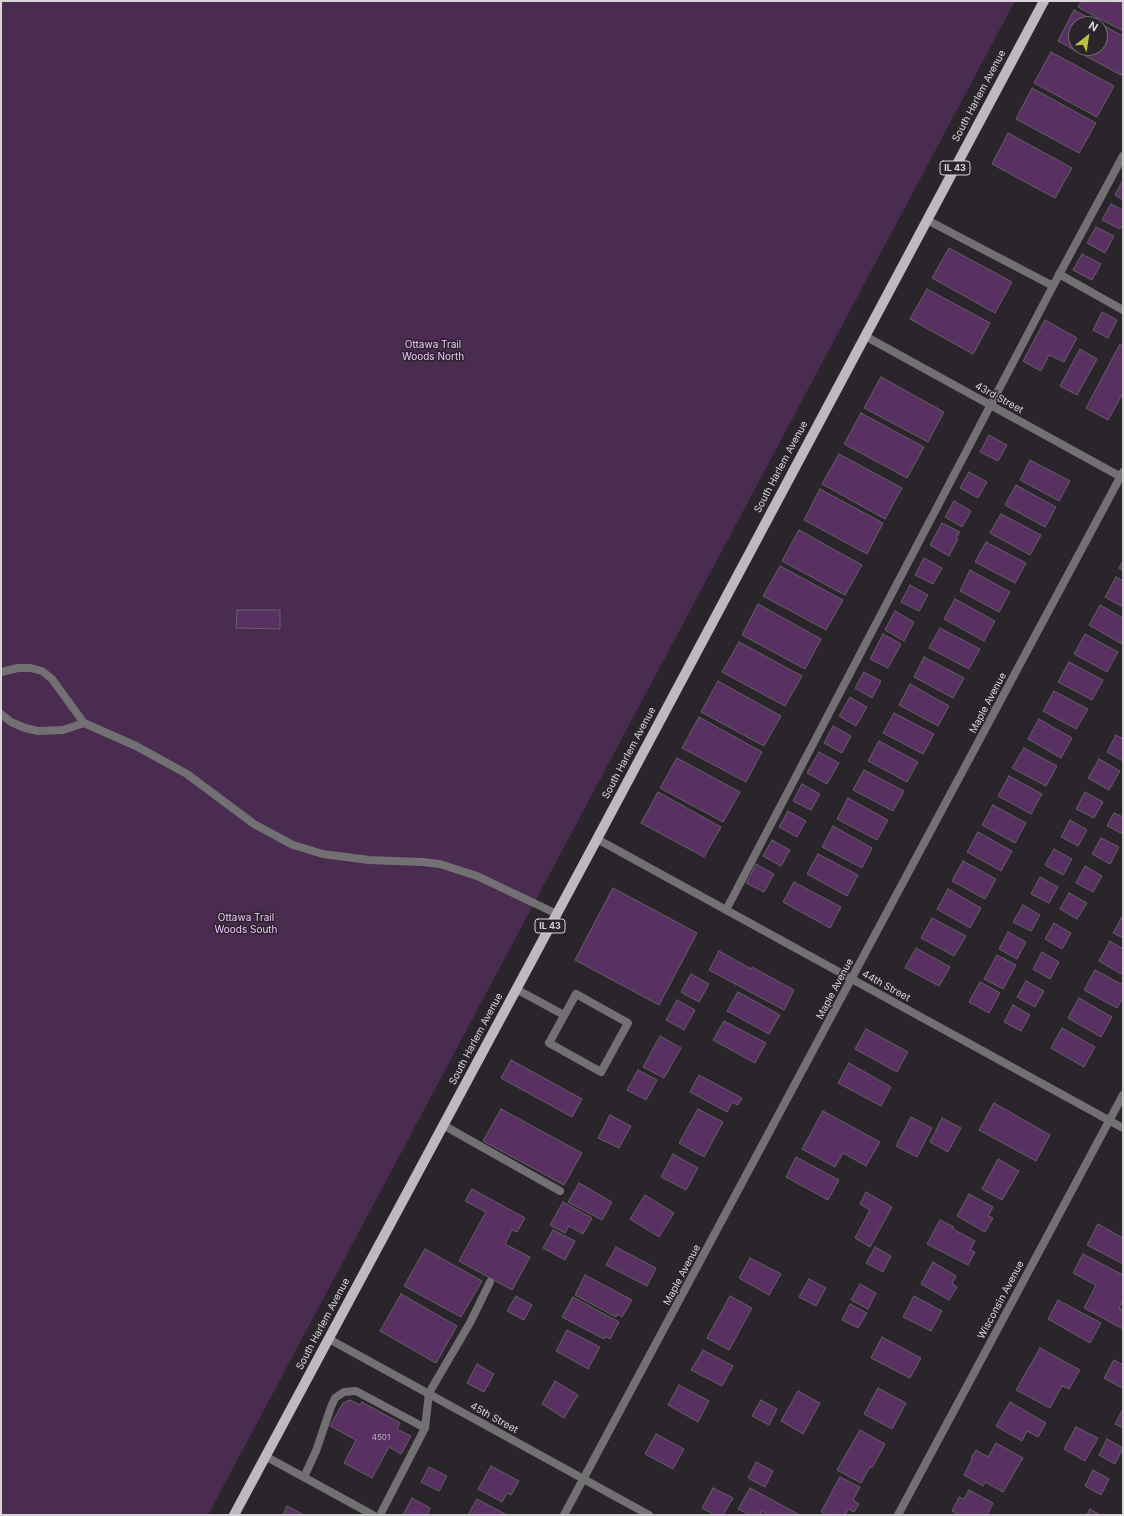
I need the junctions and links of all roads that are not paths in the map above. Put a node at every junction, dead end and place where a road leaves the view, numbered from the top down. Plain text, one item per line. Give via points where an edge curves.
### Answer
1 (1044, 1) edge
2 (1123, 156) edge
3 (927, 220) junction
4 (1059, 274) junction
5 (1053, 286) junction
6 (1123, 310) edge
7 (865, 336) junction
8 (990, 405) junction
9 (1122, 475) edge
10 (1, 672) edge
11 (1, 714) edge
12 (84, 723) junction
13 (597, 839) junction
14 (726, 910) junction
15 (557, 914) junction
16 (852, 979) junction
17 (516, 989) junction
18 (564, 1015) junction
19 (1123, 1095) edge
20 (1109, 1120) junction
21 (443, 1125) junction
22 (1123, 1128) edge
23 (560, 1191) dead end
24 (490, 1282) dead end
25 (329, 1339) junction
26 (429, 1393) junction
27 (425, 1428) junction
28 (265, 1456) junction
29 (304, 1478) junction
30 (584, 1479) junction
31 (234, 1515) edge
32 (373, 1515) edge
33 (380, 1515) edge
34 (564, 1515) edge
35 (649, 1515) edge
36 (898, 1515) edge

1 - 3 main road, South Harlem Avenue / IL 43
2 - 4 street
3 - 5 street
3 - 7 main road, South Harlem Avenue / IL 43
4 - 5 street
4 - 6 street
5 - 8 street
7 - 8 street, 43rd Street
7 - 13 main road, South Harlem Avenue / IL 43
8 - 9 street, 43rd Street
8 - 14 street
9 - 16 street, Maple Avenue
10 - 12 street via 18,668 42,671 52,679
11 - 12 street via 11,722 38,731 64,730
12 - 15 street via 136,746 187,774 254,824 292,845 322,854 369,860 440,864 476,876
13 - 14 street, 44th Street
13 - 15 main road, South Harlem Avenue / IL 43
14 - 16 street, 44th Street
15 - 17 main road, South Harlem Avenue / IL 43
16 - 20 street, 44th Street
16 - 30 street, Maple Avenue
17 - 18 street
17 - 21 main road, South Harlem Avenue / IL 43
18 - 18 street via 549,1043 601,1072 628,1023 576,994
19 - 20 street, Wisconsin Avenue
20 - 22 street, 44th Street
20 - 36 street, Wisconsin Avenue
21 - 23 street
21 - 25 main road, South Harlem Avenue / IL 43
24 - 26 street
25 - 26 street, 45th Street
25 - 28 main road, South Harlem Avenue / IL 43
26 - 27 street
26 - 30 street, 45th Street
27 - 29 street via 356,1391 344,1392 335,1398
27 - 33 street
28 - 29 street
28 - 31 main road, South Harlem Avenue / IL 43
29 - 32 street
30 - 34 street, Maple Avenue
30 - 35 street, 45th Street

